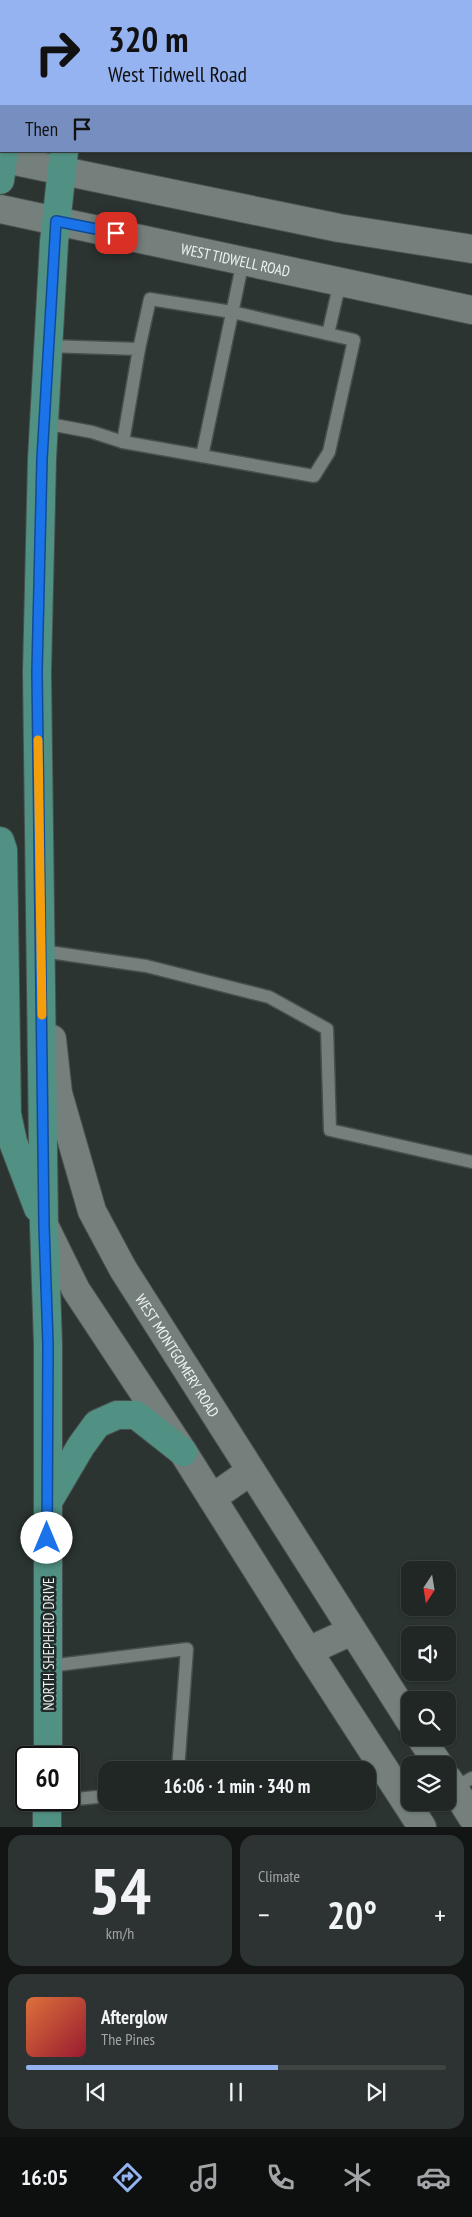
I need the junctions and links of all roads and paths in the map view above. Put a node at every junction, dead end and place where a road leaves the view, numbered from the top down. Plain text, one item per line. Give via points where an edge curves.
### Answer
1 (64, 161) edge
2 (2, 162) edge
3 (0, 209) edge
4 (56, 221) junction
5 (472, 249) edge
6 (243, 261) junction
7 (340, 282) junction
8 (472, 310) edge
9 (232, 312) junction
10 (328, 334) junction
11 (48, 346) junction
12 (139, 349) junction
13 (44, 423) junction
14 (123, 442) junction
15 (202, 456) junction
16 (0, 841) edge
17 (42, 951) junction
18 (472, 1162) edge
19 (44, 1225) junction
20 (183, 1452) junction
21 (251, 1471) junction
22 (212, 1498) junction
23 (47, 1502) junction
24 (352, 1630) junction
25 (308, 1651) junction
26 (49, 1666) junction
27 (401, 1707) edge
28 (48, 1746) edge
29 (179, 1761) edge
30 (458, 1782) edge
31 (98, 1798) edge
32 (80, 1802) edge
33 (472, 1817) edge
34 (422, 1827) edge

1 - 2 main road
1 - 4 main road, NORTH SHEPHERD DRIVE
1 - 5 main road via 339,228
3 - 4 main road, WEST TIDWELL ROAD
4 - 6 main road, WEST TIDWELL ROAD
4 - 11 main road, NORTH SHEPHERD DRIVE
6 - 7 main road, WEST TIDWELL ROAD
6 - 9 lane
7 - 8 main road, WEST TIDWELL ROAD
7 - 10 lane
9 - 10 lane
9 - 12 lane via 150,299
9 - 15 lane
10 - 15 lane via 354,340 329,452 314,476
11 - 12 lane
11 - 13 main road, NORTH SHEPHERD DRIVE
12 - 14 lane
13 - 14 lane
13 - 17 main road, NORTH SHEPHERD DRIVE via 37,672
14 - 15 lane
16 - 19 main road via 3,850 7,1114 13,1142
17 - 18 lane via 146,966 268,997 327,1029 330,1130
17 - 19 main road, NORTH SHEPHERD DRIVE
17 - 21 main road, WEST MONTGOMERY ROAD via 58,1093 92,1210 122,1269
19 - 20 main road via 76,1290
19 - 23 main road, NORTH SHEPHERD DRIVE via 48,1344
20 - 22 main road
20 - 23 main road via 136,1415 117,1415 97,1424
21 - 22 main road
21 - 24 main road, WEST MONTGOMERY ROAD
22 - 25 main road
23 - 26 main road, NORTH SHEPHERD DRIVE
24 - 25 main road
24 - 27 main road, WEST MONTGOMERY ROAD
25 - 34 main road
26 - 28 main road, NORTH SHEPHERD DRIVE
26 - 29 lane via 187,1649
30 - 33 main road
31 - 32 lane

